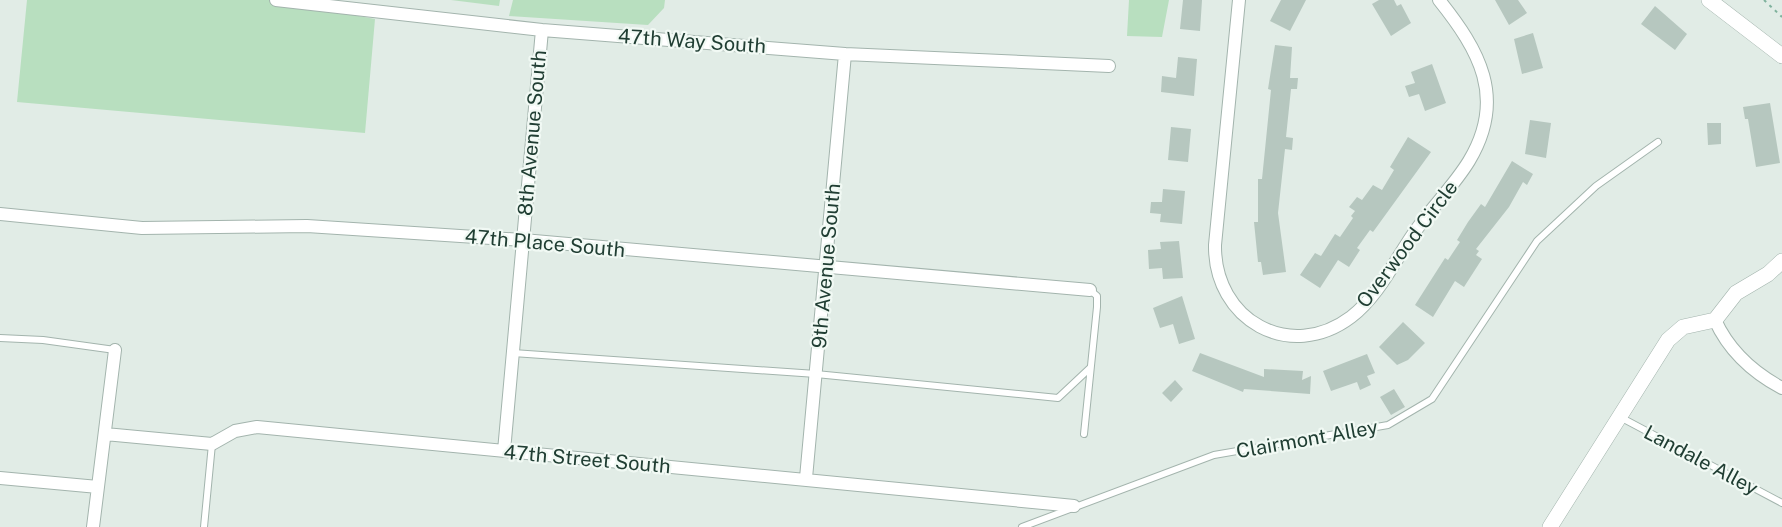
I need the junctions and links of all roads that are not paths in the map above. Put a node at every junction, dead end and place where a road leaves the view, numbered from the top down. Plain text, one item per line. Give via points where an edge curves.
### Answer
1 (276, 0) edge
2 (1239, 0) edge
3 (1439, 0) edge
4 (1709, 0) edge
5 (542, 30) junction
6 (846, 54) junction
7 (1782, 56) edge
8 (1109, 66) dead end
9 (1658, 142) dead end
10 (0, 214) edge
11 (523, 240) junction
12 (1782, 261) edge
13 (826, 267) junction
14 (1090, 290) joint
15 (1715, 320) junction
16 (0, 338) edge
17 (115, 350) joint
18 (513, 353) junction
19 (1090, 368) junction
20 (816, 374) junction
21 (1782, 388) edge
22 (1619, 416) junction
23 (105, 434) junction
24 (1083, 434) dead end
25 (212, 444) junction
26 (504, 451) junction
27 (0, 478) edge
28 (806, 478) junction
29 (98, 487) junction
30 (1782, 503) edge
31 (1074, 506) junction
32 (93, 527) edge
33 (204, 527) edge
34 (1022, 527) edge
35 (1550, 527) edge

1 - 5 street, 47th Way South
2 - 3 street, Overwood Circle via 1215,245 1216,270 1228,298 1250,321 1272,332 1297,336 1337,325 1365,305 1476,149 1486,109 1482,66 1470,40
4 - 7 street
5 - 6 street, 47th Way South
5 - 11 street, 8th Avenue South
6 - 8 street, 47th Way South
6 - 13 street, 9th Avenue South
9 - 31 lane, Clairmont Alley via 1596,186 1537,241 1432,399 1388,425 1214,455
10 - 11 street, 47th Place South via 142,228 307,226
11 - 13 street, 47th Place South
11 - 18 street, 8th Avenue South
12 - 15 street via 1736,293
13 - 14 street, 47th Place South
13 - 20 street, 9th Avenue South
14 - 19 lane via 1097,296
15 - 21 street via 1724,341 1757,375
15 - 22 street via 1683,327 1668,340
16 - 17 lane
17 - 23 street
18 - 20 lane
18 - 26 street, 8th Avenue South
19 - 20 lane via 1058,398
19 - 24 lane
20 - 28 street, 9th Avenue South
22 - 30 lane, Landale Alley
22 - 35 street
23 - 25 street
23 - 29 street
25 - 26 street, 47th Street South via 235,431 258,428
25 - 33 lane
26 - 28 street, 47th Street South
27 - 29 street
28 - 31 street, 47th Street South
29 - 32 street
31 - 34 lane, Clairmont Alley

